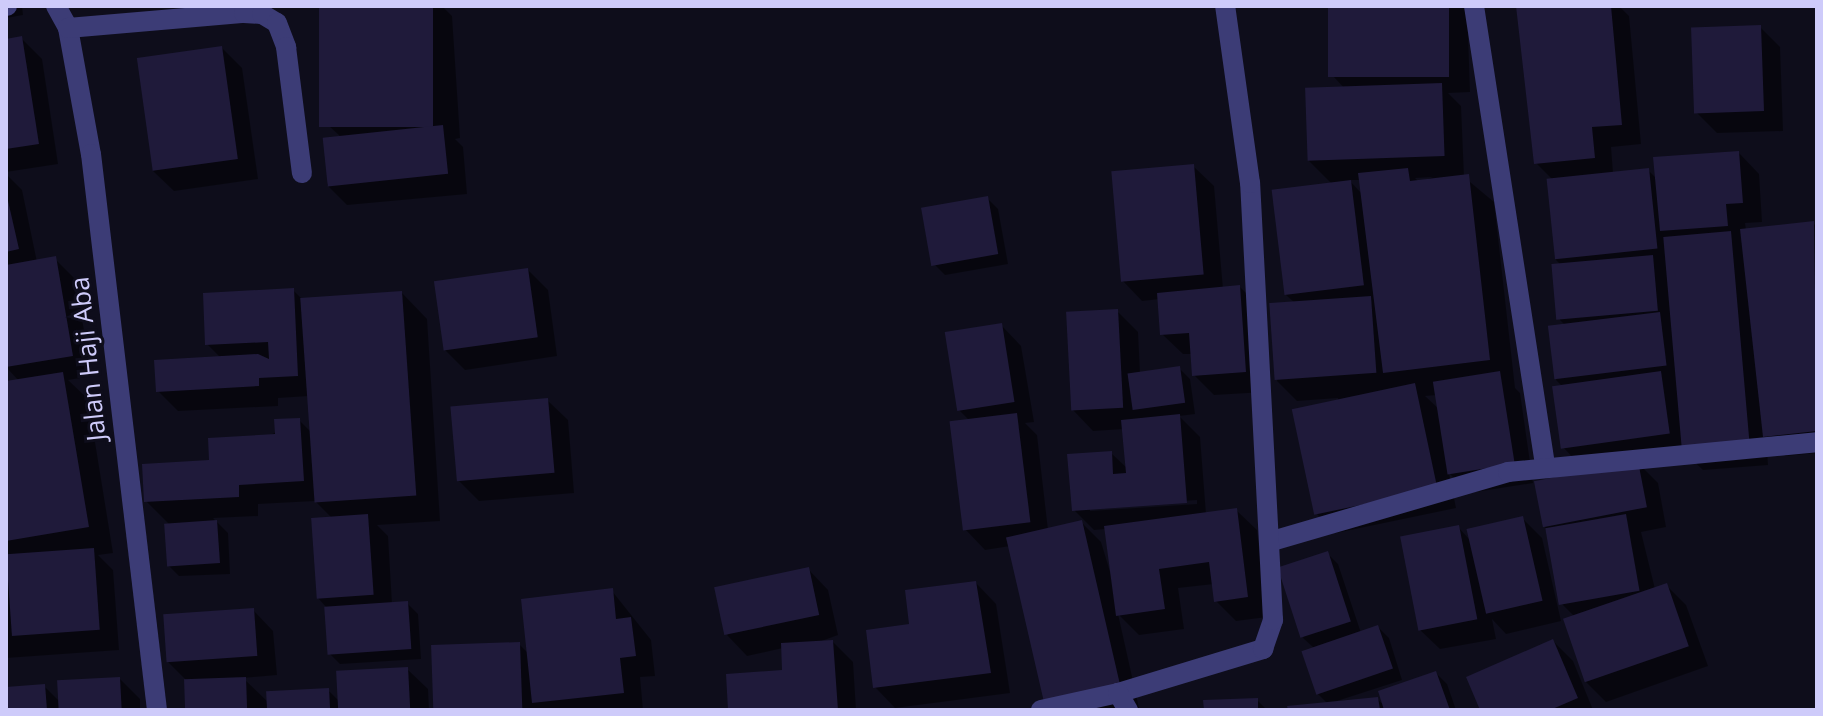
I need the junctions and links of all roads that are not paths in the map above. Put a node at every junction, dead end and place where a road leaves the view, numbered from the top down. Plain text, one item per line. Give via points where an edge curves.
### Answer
1 (56, 6) edge
2 (1225, 6) edge
3 (1474, 6) edge
4 (68, 28) junction
5 (302, 173) dead end
6 (1817, 442) edge
7 (1545, 466) junction
8 (1269, 542) junction
9 (1123, 702) edge
10 (157, 710) edge
11 (1041, 710) edge

1 - 4 street, Jalan Haji Aba
2 - 8 street via 1250,183
3 - 7 street
4 - 5 street via 244,13 262,14 277,23 286,47
4 - 10 street, Jalan Haji Aba via 95,184
6 - 7 street
7 - 8 street via 1508,472
8 - 9 street via 1273,620 1263,649
9 - 11 street

